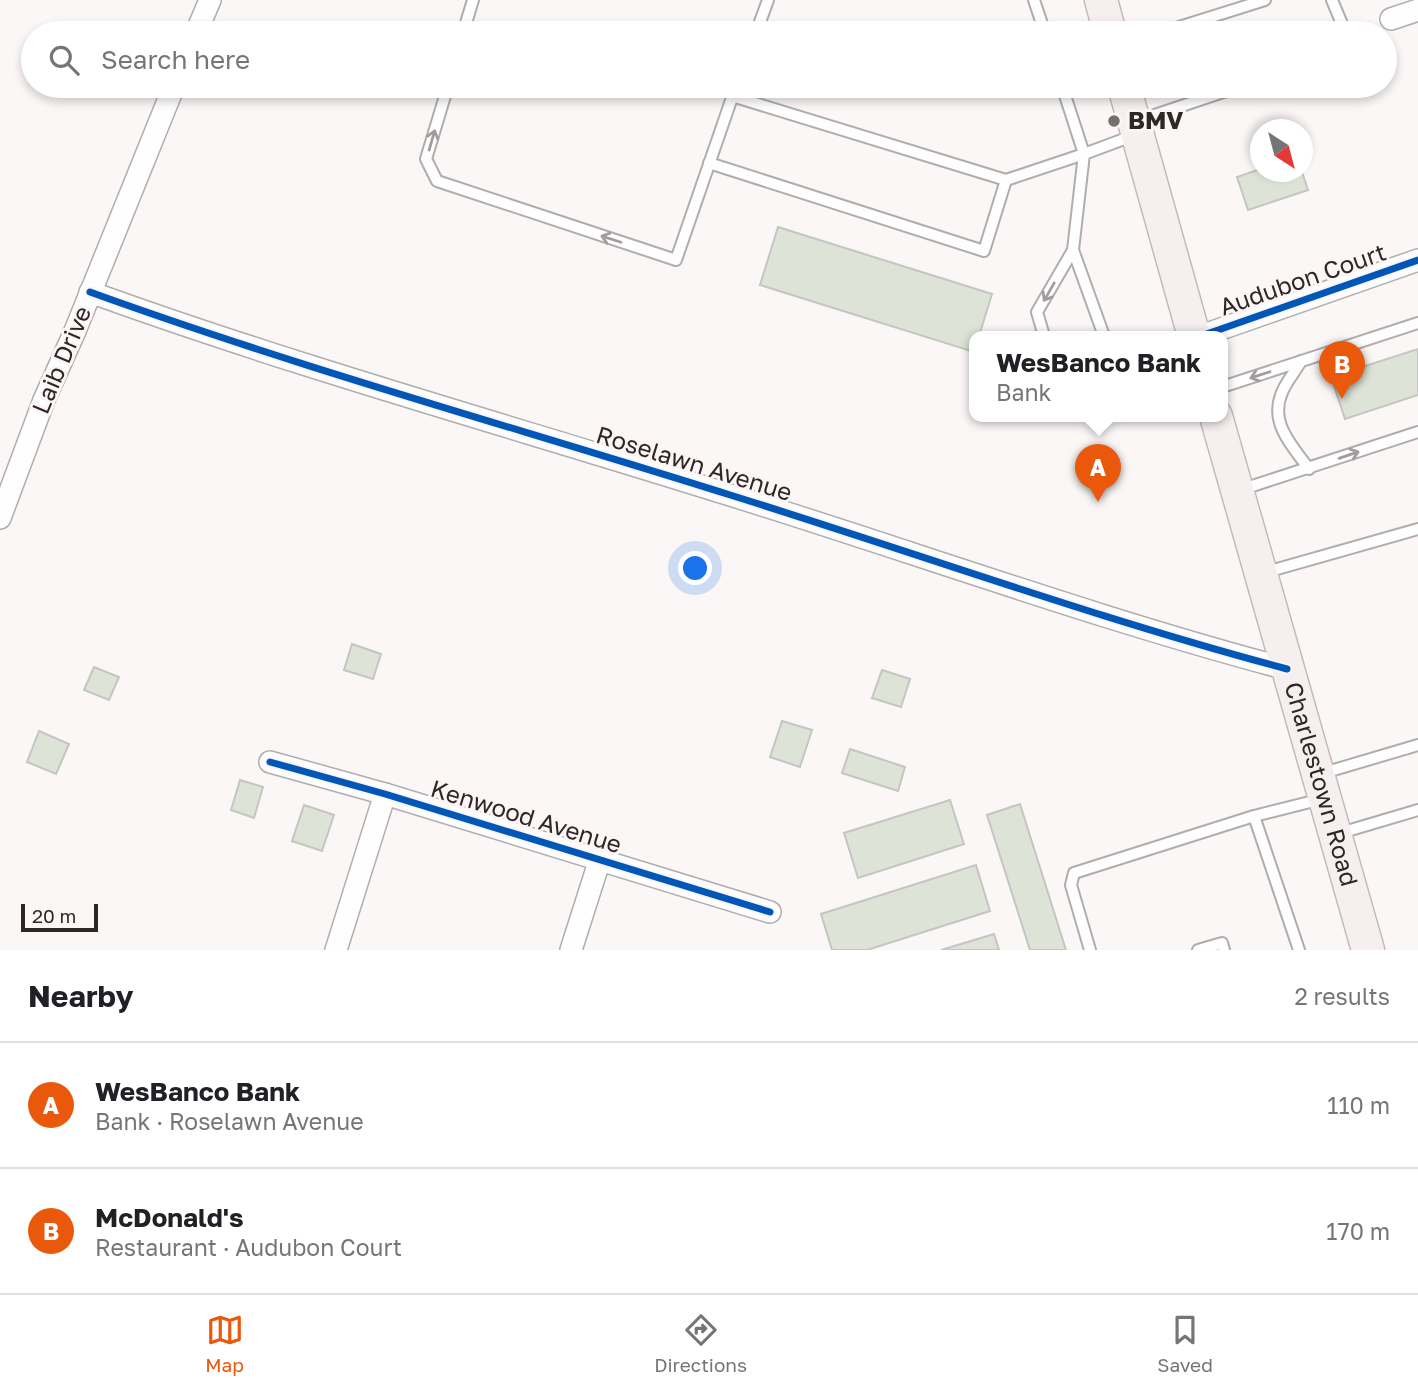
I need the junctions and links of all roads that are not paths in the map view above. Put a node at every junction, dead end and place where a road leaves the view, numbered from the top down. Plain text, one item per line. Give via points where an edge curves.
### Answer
1 (210, 0) edge
2 (473, 0) edge
3 (768, 0) edge
4 (1034, 0) edge
5 (1101, 0) edge
6 (1265, 0) edge
7 (1332, 0) edge
8 (1418, 10) edge
9 (1391, 19) dead end
10 (201, 21) edge
11 (467, 21) edge
12 (760, 21) edge
13 (1041, 21) edge
14 (1107, 21) edge
15 (1198, 21) edge
16 (1341, 21) edge
17 (169, 98) edge
18 (444, 98) edge
19 (732, 98) edge
20 (755, 98) edge
21 (1066, 98) edge
22 (1128, 98) edge
23 (1211, 98) edge
24 (1136, 128) junction
25 (1084, 154) junction
26 (709, 163) junction
27 (1006, 180) junction
28 (1073, 250) junction
29 (1416, 266) edge
30 (90, 292) junction
31 (1418, 323) edge
32 (1043, 331) edge
33 (1102, 331) edge
34 (1193, 331) edge
35 (1216, 331) edge
36 (1301, 361) junction
37 (1228, 385) edge
38 (1218, 422) edge
39 (1418, 432) edge
40 (1309, 469) junction
41 (1237, 491) junction
42 (0, 518) edge
43 (1418, 529) edge
44 (1260, 574) junction
45 (1287, 669) junction
46 (1418, 745) edge
47 (270, 762) dead end
48 (1321, 786) junction
49 (385, 794) junction
50 (1418, 810) edge
51 (1254, 816) junction
52 (1335, 835) junction
53 (600, 859) junction
54 (770, 912) dead end
55 (336, 950) edge
56 (570, 950) edge
57 (1090, 950) edge
58 (1198, 950) edge
59 (1224, 950) edge
60 (1299, 950) edge
61 (1368, 950) edge

1 - 10 street
2 - 11 lane
3 - 12 lane
4 - 13 lane
5 - 14 main road
6 - 15 lane
7 - 16 lane
8 - 9 street
17 - 30 street, Laib Drive
26 -> 18 lane via 676,260 437,181 426,159
19 - 26 lane
20 - 27 lane
21 - 25 lane
22 - 24 main road
23 - 24 lane
24 - 25 lane
24 - 34 main road
25 - 27 lane
25 - 28 lane
26 - 27 lane via 984,251
28 -> 32 lane via 1037,312
28 - 33 lane
29 - 35 street, Audubon Court
30 - 42 street, Laib Drive
30 - 45 street, Roselawn Avenue via 255,350
31 - 36 lane
36 -> 37 lane
36 - 40 lane via 1281,395 1279,411 1286,438
38 - 41 main road, Charlestown Road
40 -> 39 lane
40 - 41 lane
41 - 44 main road, Charlestown Road
43 - 44 lane
44 - 45 main road, Charlestown Road
45 - 48 main road, Charlestown Road
46 - 48 lane
47 - 49 street, Kenwood Avenue
48 - 51 lane
48 - 52 main road, Charlestown Road
49 - 53 street, Kenwood Avenue
49 - 55 street
50 - 52 lane
51 - 57 lane via 1074,873 1071,885
51 - 60 lane
52 - 61 main road, Charlestown Road
53 - 54 street, Kenwood Avenue
53 - 56 street
58 - 59 lane via 1222,943

